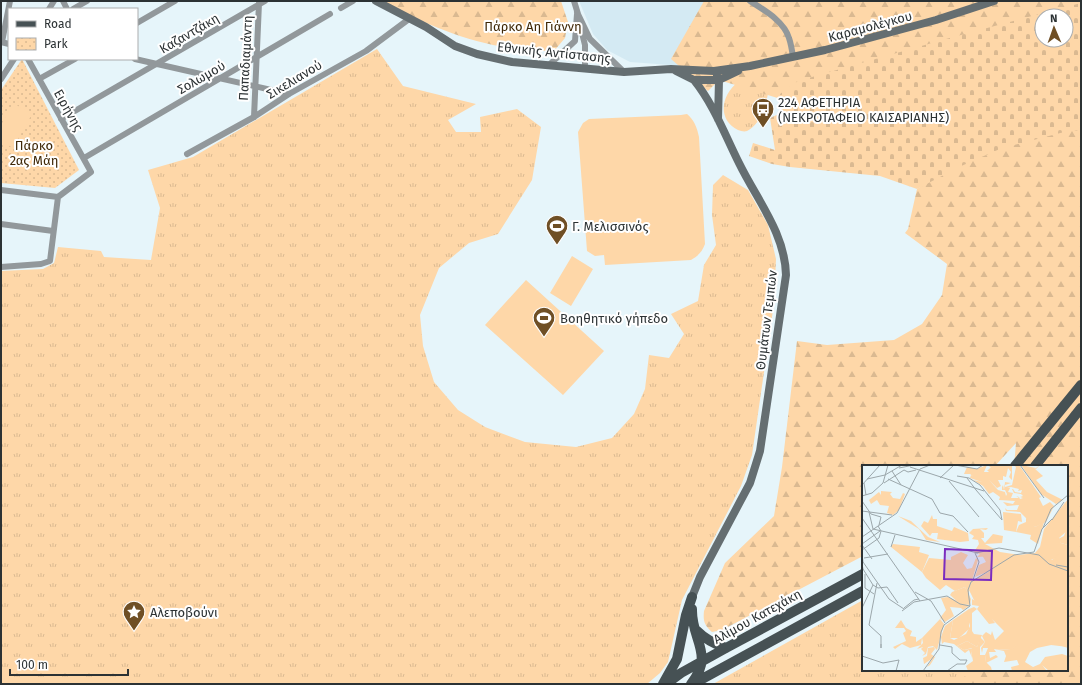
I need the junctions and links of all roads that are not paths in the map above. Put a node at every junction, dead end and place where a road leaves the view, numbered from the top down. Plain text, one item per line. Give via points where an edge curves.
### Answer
1 (87, 1) edge
2 (265, 1) edge
3 (353, 1) edge
4 (376, 1) edge
5 (574, 1) edge
6 (750, 1) edge
7 (994, 1) edge
8 (172, 2) edge
9 (259, 3) edge
10 (75, 8) edge
11 (341, 8) dead end
12 (8, 11) edge
13 (577, 12) junction
14 (330, 14) dead end
15 (410, 19) junction
16 (138, 22) edge
17 (2, 42) edge
18 (794, 56) junction
19 (256, 57) junction
20 (138, 59) edge
21 (13, 60) edge
22 (29, 60) edge
23 (72, 60) edge
24 (157, 64) junction
25 (549, 65) junction
26 (750, 66) junction
27 (585, 69) junction
28 (671, 69) junction
29 (714, 71) junction
30 (624, 72) junction
31 (220, 78) junction
32 (1, 79) edge
33 (39, 79) junction
34 (694, 80) junction
35 (710, 80) junction
36 (719, 80) junction
37 (255, 86) junction
38 (289, 94) junction
39 (706, 95) junction
40 (254, 117) junction
41 (61, 119) junction
42 (718, 120) junction
43 (187, 154) dead end
44 (84, 158) junction
45 (1, 190) edge
46 (58, 197) junction
47 (1, 224) edge
48 (53, 231) junction
49 (1, 267) edge
50 (1081, 385) edge
51 (1081, 408) edge
52 (1016, 465) edge
53 (1036, 465) edge
54 (862, 575) edge
55 (862, 592) edge
56 (692, 597) junction
57 (695, 629) junction
58 (726, 648) junction
59 (703, 661) junction
60 (663, 684) edge
61 (666, 684) edge
62 (692, 684) edge

1 - 10 street
2 - 9 street, Καζαντζάκη
3 - 11 street
4 - 15 main road, Εθνικής Αντίστασης
5 - 13 street
6 - 18 street via 780,23 789,36
7 - 18 main road, Καραμολέγκου via 936,20 826,50
8 - 16 street
9 - 19 street, Παπαδιαμάντη
9 - 24 street, Καζαντζάκη
12 - 17 street
13 - 25 street via 575,41
13 - 27 street via 585,45
13 - 30 street via 590,39
14 - 19 street, Σολωμού
15 - 25 main road, Εθνικής Αντίστασης via 455,46 477,54 512,62
15 - 38 street, Σικελιανού via 366,51
18 - 26 main road, Καραμολέγκου
19 - 31 street, Σολωμού
19 - 37 street, Παπαδιαμάντη
20 - 24 street
21 - 32 street
22 - 33 street, Ειρήνης
23 - 33 street
24 - 31 street
24 - 41 street, Καζαντζάκη
25 - 27 main road, Εθνικής Αντίστασης
26 - 29 main road, Εθνικής Αντίστασης
26 - 36 main road, Εθνικής Αντίστασης
27 - 30 main road, Εθνικής Αντίστασης
28 - 29 main road, Εθνικής Αντίστασης
28 - 30 main road, Εθνικής Αντίστασης
28 - 34 main road, Εθνικής Αντίστασης
29 - 35 main road
29 - 36 main road
31 - 37 street
31 - 44 street, Σολωμού
33 - 41 street, Ειρήνης
34 - 35 main road, Εθνικής Αντίστασης
34 - 39 main road
35 - 36 main road, Εθνικής Αντίστασης
35 - 39 main road
36 - 42 main road, Θυμάτων Τεμπών
37 - 38 street
37 - 40 street, Παπαδιαμάντη
38 - 40 street, Σικελιανού
39 - 42 main road
40 - 43 street, Σικελιανού
41 - 44 street, Ειρήνης
42 - 56 main road, Θυμάτων Τεμπών via 739,164 775,227 785,267 785,284 760,451 755,468 750,483
44 - 46 street, Ειρήνης via 91,172
45 - 46 street
46 - 48 street
47 - 48 street
48 - 49 street via 50,261
50 - 52 main road
51 - 53 main road
54 - 58 main road, Αλίμου Κατεχάκη
55 - 62 main road
56 - 57 main road
56 - 60 main road via 677,659
57 - 58 main road via 705,639
57 - 59 main road
58 - 59 main road, Αλίμου Κατεχάκη
59 - 61 main road, Αλίμου Κατεχάκη
59 - 62 main road

